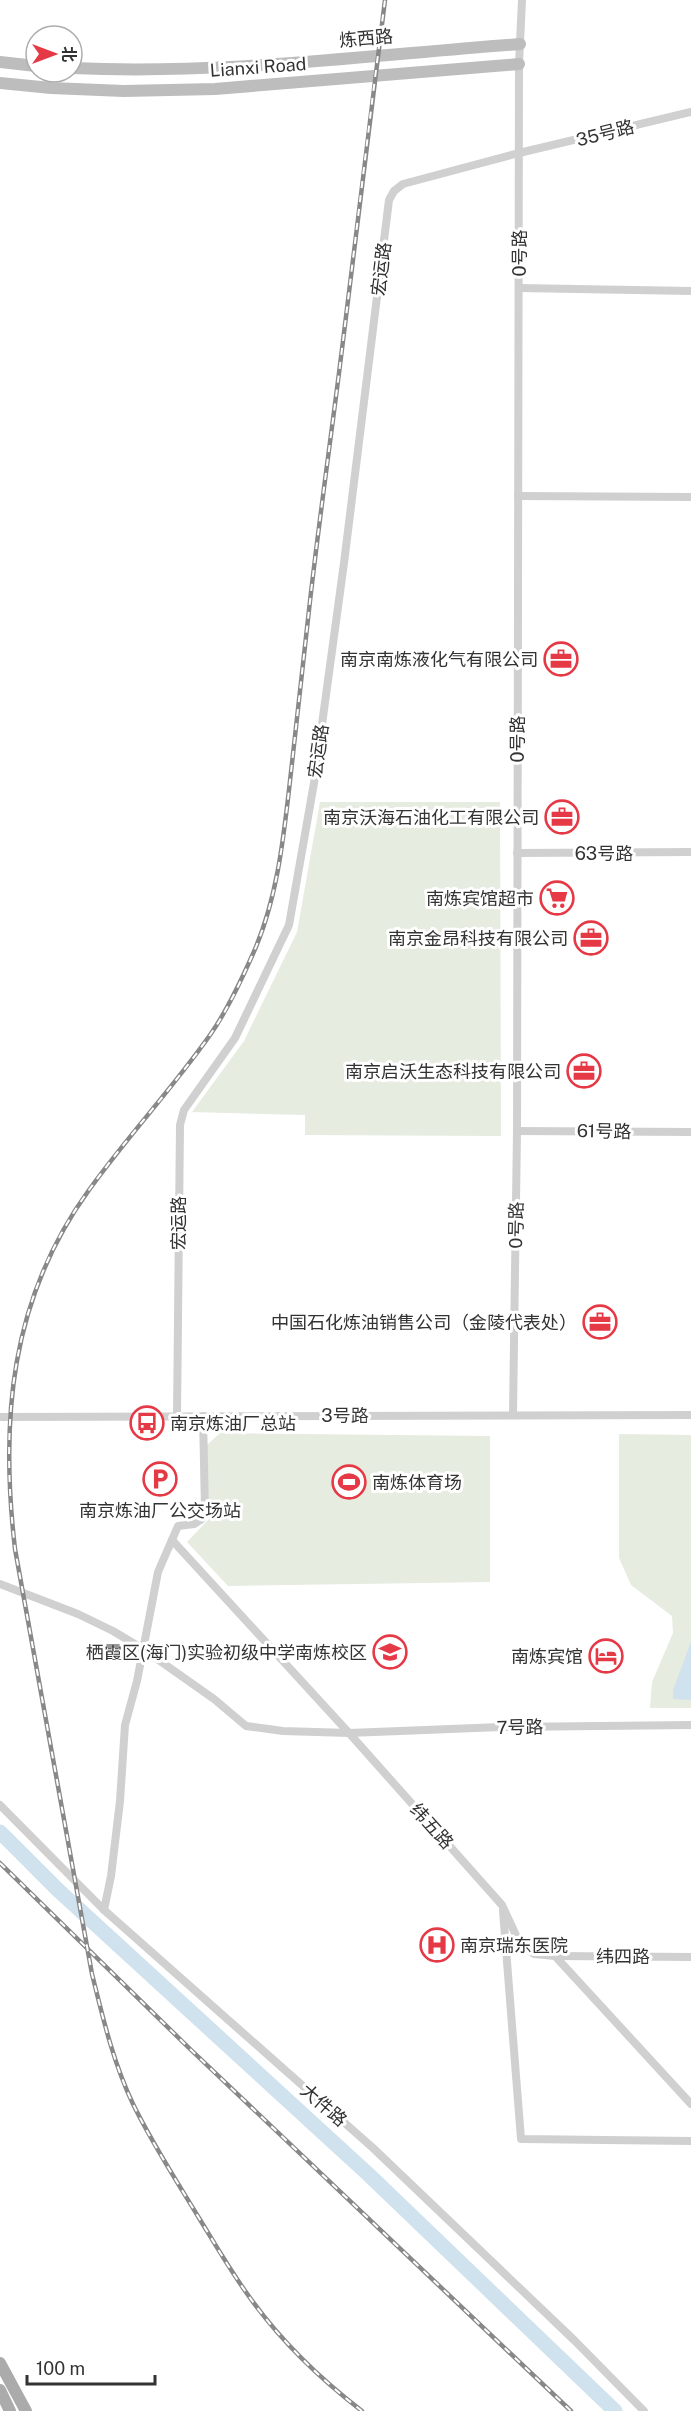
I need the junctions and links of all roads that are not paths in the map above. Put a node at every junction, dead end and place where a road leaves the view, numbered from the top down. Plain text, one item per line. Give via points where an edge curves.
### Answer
1 (522, 0) edge
2 (520, 44) junction
3 (0, 62) edge
4 (519, 64) junction
5 (24, 65) edge
6 (84, 68) edge
7 (0, 83) edge
8 (691, 112) edge
9 (519, 153) junction
10 (519, 288) junction
11 (691, 291) edge
12 (518, 496) junction
13 (691, 497) edge
14 (691, 852) edge
15 (517, 853) junction
16 (517, 1131) junction
17 (691, 1132) edge
18 (513, 1414) junction
19 (691, 1415) edge
20 (177, 1416) junction
21 (203, 1416) junction
22 (0, 1417) edge
23 (172, 1540) junction
24 (0, 1584) edge
25 (143, 1649) junction
26 (691, 1725) edge
27 (349, 1733) junction
28 (0, 1805) edge
29 (502, 1905) junction
30 (104, 1910) junction
31 (555, 1956) junction
32 (691, 1957) edge
33 (691, 2104) edge
34 (691, 2141) edge
35 (0, 2363) edge
36 (0, 2390) edge
37 (10, 2411) edge
38 (26, 2411) edge
39 (644, 2411) edge

1 - 2 street, 0号路
2 - 4 street, 0号路
2 - 6 main road, 炼西路 via 229,68
3 - 5 main road
4 - 7 main road, Lianxi Road via 203,89 124,91
4 - 9 street, 0号路
8 - 9 street, 35号路
9 - 10 street, 0号路
9 - 20 street, 宏运路 via 403,184 389,200 317,762 289,925 235,1038 184,1110 180,1125
10 - 11 street
10 - 12 street, 0号路
12 - 13 street
12 - 15 street, 0号路
14 - 15 street, 63号路
15 - 16 street, 0号路
16 - 17 street, 61号路
16 - 18 street, 0号路
18 - 19 street, 3号路
18 - 21 street, 3号路
20 - 21 street, 3号路
20 - 22 street, 3号路
21 - 23 street via 205,1510 202,1520 178,1526
23 - 25 street via 158,1572
23 - 27 street, 纬五路
24 - 25 street, 7号路 via 78,1614
25 - 27 street, 7号路 via 246,1726
25 - 30 street via 125,1725 120,1801
26 - 27 street, 7号路
27 - 29 street, 纬五路
28 - 30 street, 大件路
29 - 31 street, 纬五路 via 520,1944 534,1954
29 - 34 street via 521,2139
30 - 39 street, 大件路 via 373,2148
31 - 32 street, 纬四路
31 - 33 street
35 - 38 main road
36 - 37 main road

